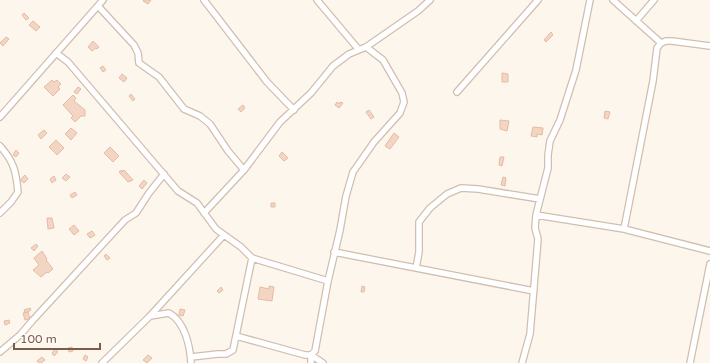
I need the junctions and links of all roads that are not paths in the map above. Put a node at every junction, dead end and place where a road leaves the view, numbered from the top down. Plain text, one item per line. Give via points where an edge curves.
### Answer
1 (103, 0) edge
2 (204, 0) edge
3 (317, 0) edge
4 (430, 0) edge
5 (538, 0) edge
6 (590, 0) edge
7 (613, 0) edge
8 (654, 0) edge
9 (98, 6) junction
10 (636, 21) junction
11 (661, 43) junction
12 (710, 46) edge
13 (366, 47) junction
14 (359, 50) junction
15 (56, 53) junction
16 (457, 92) dead end
17 (294, 110) junction
18 (0, 117) edge
19 (0, 146) edge
20 (244, 170) junction
21 (164, 174) junction
22 (540, 199) junction
23 (0, 213) edge
24 (204, 213) junction
25 (536, 215) junction
26 (624, 230) junction
27 (224, 236) junction
28 (710, 251) edge
29 (334, 252) junction
30 (252, 258) junction
31 (710, 264) edge
32 (416, 268) junction
33 (328, 281) junction
34 (534, 291) junction
35 (150, 316) junction
36 (236, 336) junction
37 (0, 352) edge
38 (311, 355) junction
39 (191, 360) edge
40 (102, 363) edge
41 (310, 363) edge
42 (323, 363) edge
43 (522, 363) edge
44 (690, 363) edge

1 - 9 street
2 - 17 street via 258,70
3 - 14 street
4 - 13 street
5 - 16 street
6 - 22 street via 576,70 560,120 550,141 548,168
7 - 10 street
8 - 10 street
9 - 15 street
9 - 20 street via 134,45 139,62 159,77 184,109 210,124
10 - 11 street
11 - 12 street via 672,41
11 - 26 street via 657,48
13 - 14 street
13 - 29 street via 384,60 402,93 404,102 400,113 374,142 353,172
14 - 17 street via 333,66 311,94
15 - 18 street
15 - 21 street via 68,62
17 - 20 street via 280,122
19 - 23 street via 15,167 18,192
20 - 24 street
21 - 24 street via 178,191 197,203
21 - 37 street via 136,213 125,220 20,335
22 - 25 street
22 - 32 street via 461,188 447,194 430,208 419,222
24 - 27 street
25 - 26 street
25 - 34 street via 535,228 538,239
26 - 28 street
27 - 30 street
27 - 35 street
29 - 32 street
29 - 33 street
30 - 33 street
30 - 36 street
31 - 44 street
32 - 34 street
33 - 38 street via 315,351
34 - 43 street via 530,334
35 - 39 street via 169,313 175,317 183,329
35 - 40 street
36 - 38 street
36 - 39 street via 233,350 226,354
38 - 41 street
38 - 42 street

